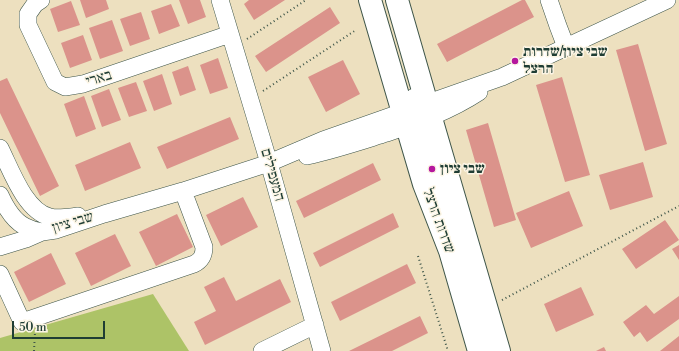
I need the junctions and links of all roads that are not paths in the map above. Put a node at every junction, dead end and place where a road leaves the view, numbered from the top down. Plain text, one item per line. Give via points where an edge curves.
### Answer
1 (41, 0) edge
2 (220, 0) edge
3 (370, 0) edge
4 (387, 0) edge
5 (397, 0) edge
6 (549, 0) edge
7 (667, 0) edge
8 (232, 41) junction
9 (566, 47) junction
10 (417, 114) junction
11 (0, 148) edge
12 (425, 153) junction
13 (269, 163) junction
14 (183, 191) junction
15 (0, 195) edge
16 (104, 214) junction
17 (42, 232) junction
18 (0, 247) edge
19 (450, 251) junction
20 (0, 274) edge
21 (478, 281) junction
22 (314, 326) junction
23 (262, 351) edge
24 (322, 351) edge
25 (478, 351) edge
26 (499, 351) edge

1 - 8 street, בארי via 28,14 28,25 55,82 66,87
2 - 8 street, המעפילים
3 - 10 main road, שדרות הרצל
4 - 10 street
5 - 10 main road, שדרות הרצל
6 - 9 street
7 - 9 street, שבי ציון
8 - 13 street, המעפילים
9 - 10 street, שבי ציון via 502,76 460,104
10 - 12 street
10 - 13 street, שבי ציון via 323,140
10 - 19 main road, שדרות הרצל via 424,184
10 - 21 main road, שדרות הרצל
11 - 16 street, שבי ציון via 28,202 41,214 51,218
12 - 19 street
12 - 21 street
13 - 14 street, שבי ציון
13 - 22 street, המעפילים
14 - 16 street, שבי ציון
14 - 20 street via 204,247 202,258 194,264 22,322
15 - 17 street via 14,218 22,225
16 - 17 street, שבי ציון
17 - 18 street, שבי ציון
19 - 25 main road, שדרות הרצל
21 - 26 main road, שדרות הרצל
22 - 23 street
22 - 24 street, המעפילים

